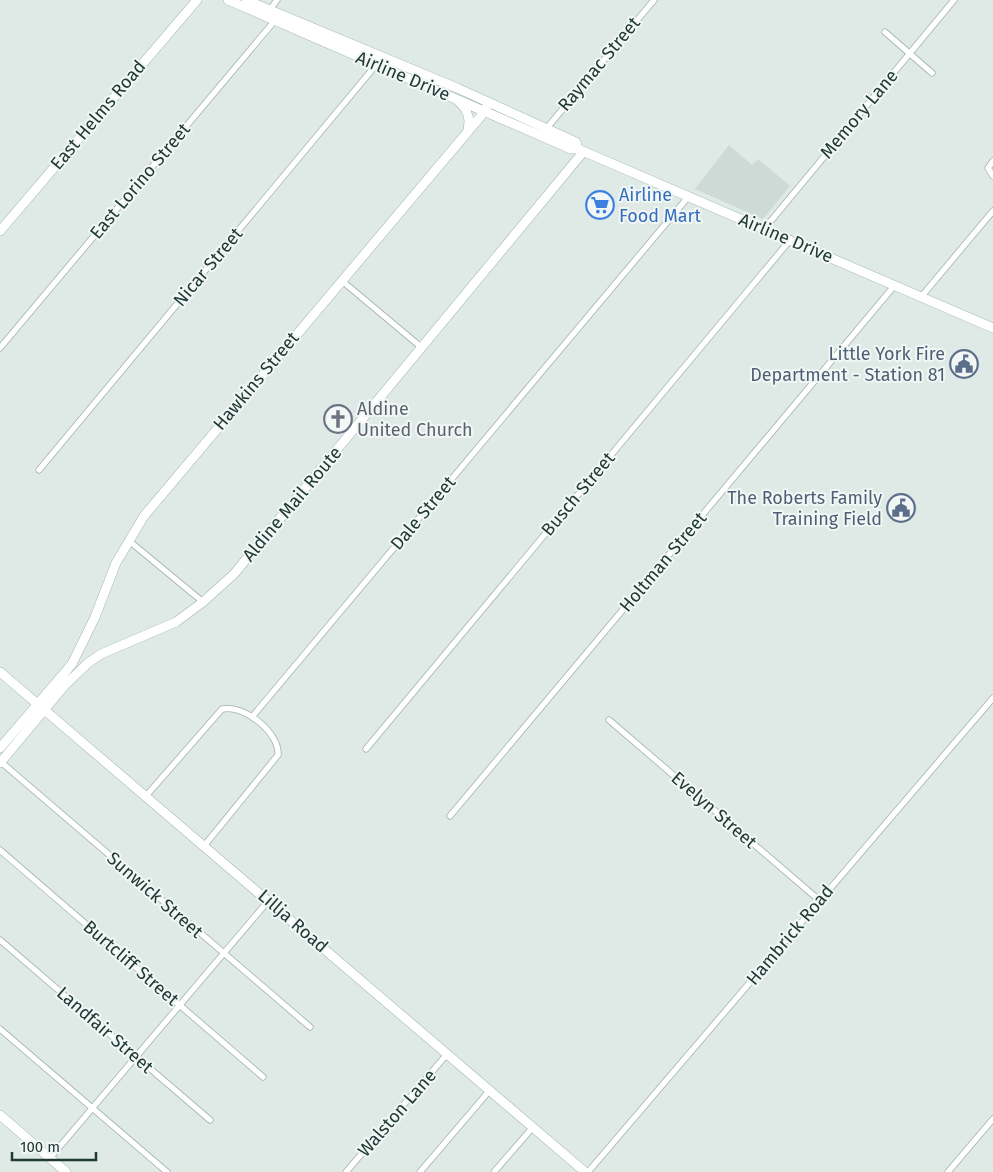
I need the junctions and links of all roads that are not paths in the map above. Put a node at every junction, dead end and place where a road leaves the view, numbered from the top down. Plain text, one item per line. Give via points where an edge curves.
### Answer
1 (197, 0) edge
2 (228, 0) edge
3 (246, 0) edge
4 (277, 0) edge
5 (654, 0) edge
6 (954, 0) edge
7 (266, 13) junction
8 (277, 18) junction
9 (886, 32) dead end
10 (909, 53) junction
11 (376, 65) junction
12 (932, 73) dead end
13 (454, 97) junction
14 (487, 107) junction
15 (468, 129) junction
16 (546, 129) junction
17 (581, 150) junction
18 (993, 160) edge
19 (993, 176) edge
20 (689, 196) junction
21 (993, 211) edge
22 (765, 228) junction
23 (0, 231) edge
24 (791, 239) junction
25 (341, 280) junction
26 (895, 285) junction
27 (921, 297) junction
28 (993, 328) edge
29 (421, 347) junction
30 (0, 348) edge
31 (39, 470) dead end
32 (128, 540) junction
33 (203, 602) junction
34 (0, 672) edge
35 (993, 698) edge
36 (38, 704) junction
37 (46, 710) junction
38 (252, 717) junction
39 (609, 720) dead end
40 (0, 748) edge
41 (366, 749) dead end
42 (0, 763) edge
43 (146, 796) junction
44 (450, 816) dead end
45 (204, 846) junction
46 (0, 850) edge
47 (269, 900) junction
48 (820, 900) junction
49 (0, 940) edge
50 (224, 954) junction
51 (180, 1006) junction
52 (310, 1027) dead end
53 (0, 1029) edge
54 (448, 1053) junction
55 (136, 1057) junction
56 (263, 1077) dead end
57 (490, 1090) junction
58 (92, 1108) junction
59 (0, 1115) edge
60 (993, 1119) edge
61 (210, 1120) dead end
62 (533, 1127) junction
63 (50, 1158) junction
64 (66, 1172) edge
65 (167, 1172) edge
66 (346, 1172) edge
67 (420, 1172) edge
68 (494, 1172) edge
69 (587, 1172) edge
70 (948, 1172) edge

1 - 23 main road, East Helms Road
2 - 7 main road, Airline Drive
3 - 7 main road, Airline Drive
4 - 7 street
5 - 16 street, Raymac Street
6 - 10 street, Memory Lane
7 - 8 main road, Airline Drive
8 - 11 main road, Airline Drive
8 - 14 main road, Airline Drive
8 - 30 street, East Lorino Street
9 - 10 street
10 - 12 street
10 - 22 street, Memory Lane
11 - 13 main road, Airline Drive
11 - 31 street, Nicar Street
13 - 14 main road, Airline Drive
13 - 15 main road via 466,108
14 - 15 main road, Hawkins Street
14 - 16 main road, Airline Drive
14 - 17 main road, Airline Drive via 571,149
15 - 25 main road, Hawkins Street
16 - 17 main road, Airline Drive via 576,142
17 - 20 main road, Airline Drive
17 - 29 main road, Aldine Mail Route
18 - 19 street via 988,168
20 - 22 main road, Airline Drive
20 - 38 street, Dale Street
21 - 27 street
22 - 24 main road, Airline Drive
24 - 26 main road, Airline Drive
24 - 41 street, Busch Street
25 - 29 street
25 - 32 main road, Hawkins Street via 160,495
26 - 27 main road, Airline Drive
26 - 44 street, Holtman Street
27 - 28 main road, Airline Drive
29 - 33 main road, Aldine Mail Route via 234,574
32 - 33 street
32 - 36 main road, Hawkins Street via 82,647
33 - 37 main road, Aldine Mail Route via 162,630 101,654 65,685
34 - 36 main road, Lillja Road
35 - 48 street, Hambrick Road
36 - 37 main road, Lillja Road
36 - 40 main road
37 - 42 main road, Aldine Mail Route
37 - 43 main road, Lillja Road
38 - 43 street via 241,709 222,709
38 - 45 street via 274,738 278,755
39 - 48 street, Evelyn Street
42 - 50 street, Sunwick Street
43 - 45 main road, Lillja Road
45 - 47 main road, Lillja Road
46 - 51 street, Burtcliff Street
47 - 50 street
47 - 54 main road, Lillja Road
48 - 69 street, Hambrick Road
49 - 55 street, Landfair Street
50 - 51 street
50 - 52 street, Sunwick Street
51 - 55 street
51 - 56 street, Burtcliff Street
53 - 58 street
54 - 57 main road, Lillja Road
54 - 66 street, Walston Lane
55 - 58 street
55 - 61 street, Landfair Street
57 - 62 main road, Lillja Road
57 - 67 street
58 - 63 street
58 - 65 street
59 - 63 main road
60 - 70 street
62 - 68 street
62 - 69 main road, Lillja Road
63 - 64 main road

